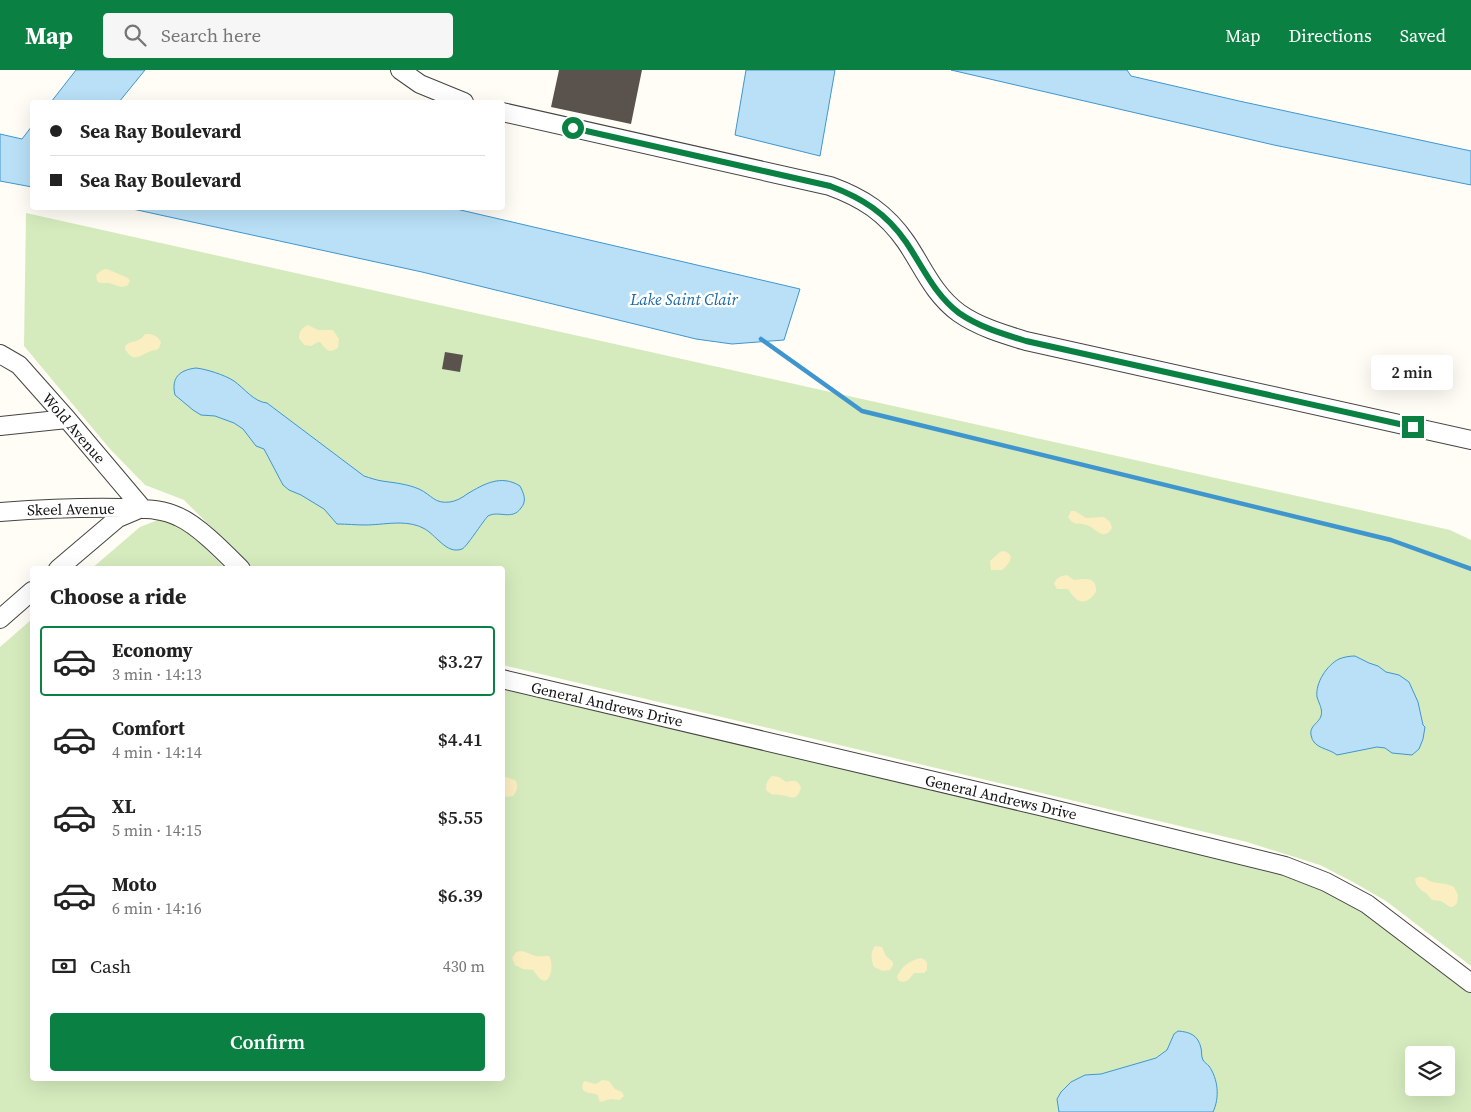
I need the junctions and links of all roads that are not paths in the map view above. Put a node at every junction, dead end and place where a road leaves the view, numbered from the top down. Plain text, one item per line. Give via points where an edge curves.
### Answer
1 (400, 70) edge
2 (459, 100) edge
3 (505, 113) edge
4 (0, 354) edge
5 (66, 419) junction
6 (0, 426) edge
7 (1471, 440) edge
8 (143, 509) junction
9 (0, 512) edge
10 (62, 566) edge
11 (238, 566) edge
12 (30, 593) edge
13 (0, 619) edge
14 (505, 680) edge
15 (1471, 983) edge

1 - 2 street via 420,84
3 - 7 street via 830,186 852,194 893,225 929,281 947,302 982,326 1003,334
4 - 5 street, Wold Avenue via 19,365
5 - 6 street
5 - 8 street, Wold Avenue
8 - 9 street, Skeel Avenue via 85,507
8 - 10 street via 118,518
8 - 11 street via 162,510 188,521
12 - 13 street
14 - 15 street, General Andrews Drive via 1285,866 1326,882 1367,904

